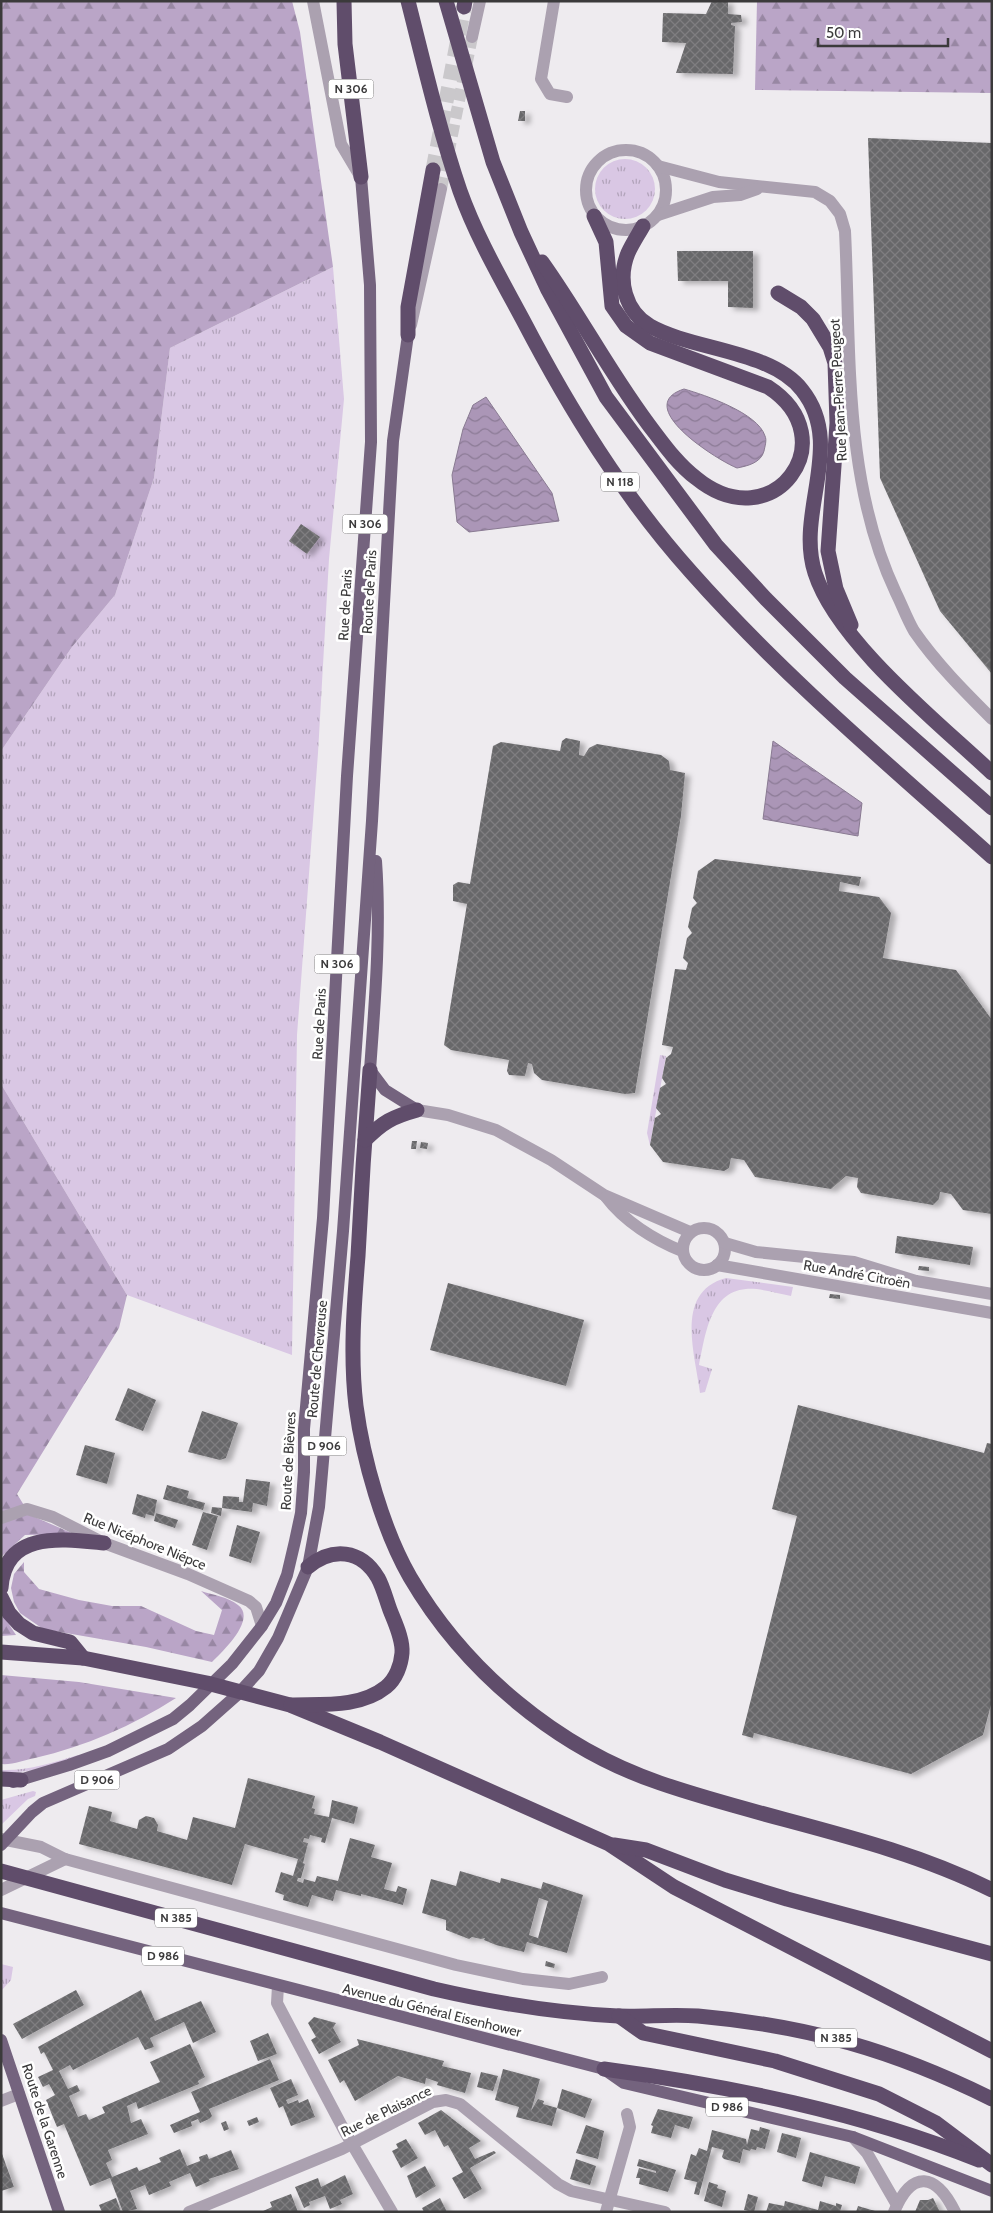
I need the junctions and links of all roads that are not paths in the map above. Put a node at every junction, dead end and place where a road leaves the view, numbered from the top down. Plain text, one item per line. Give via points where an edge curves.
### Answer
1 (313, 1) edge
2 (344, 1) edge
3 (408, 1) edge
4 (446, 1) edge
5 (480, 1) edge
6 (554, 1) edge
7 (472, 37) tunnel mouth
8 (567, 97) dead end
9 (658, 166) junction
10 (433, 170) tunnel mouth
11 (361, 178) junction
12 (762, 188) junction
13 (440, 190) tunnel mouth
14 (658, 215) junction
15 (594, 216) junction
16 (643, 226) junction
17 (521, 232) junction
18 (778, 293) dead end
19 (408, 335) junction
20 (860, 645) junction
21 (992, 719) edge
22 (992, 773) edge
23 (992, 808) edge
24 (372, 821) junction
25 (992, 857) edge
26 (370, 1070) junction
27 (417, 1110) junction
28 (365, 1140) junction
29 (604, 1195) junction
30 (322, 1218) joint
31 (344, 1231) joint
32 (690, 1232) junction
33 (725, 1243) junction
34 (682, 1251) junction
35 (717, 1265) junction
36 (992, 1294) edge
37 (992, 1313) edge
38 (1, 1518) edge
39 (104, 1543) junction
40 (308, 1567) junction
41 (1, 1588) edge
42 (1, 1597) edge
43 (262, 1626) junction
44 (1, 1652) edge
45 (83, 1658) junction
46 (290, 1705) junction
47 (1, 1778) edge
48 (21, 1780) junction
49 (1, 1786) edge
50 (3, 1841) edge
51 (609, 1844) junction
52 (65, 1859) junction
53 (1, 1870) edge
54 (1, 1890) edge
55 (992, 1890) edge
56 (1, 1913) edge
57 (992, 1954) edge
58 (602, 1976) dead end
59 (278, 1986) junction
60 (619, 2016) junction
61 (1, 2040) edge
62 (992, 2052) edge
63 (604, 2069) junction
64 (19, 2094) junction
65 (992, 2099) edge
66 (1, 2101) edge
67 (627, 2114) dead end
68 (853, 2137) junction
69 (353, 2143) junction
70 (992, 2165) edge
71 (992, 2191) edge
72 (608, 2206) edge
73 (895, 2208) edge
74 (59, 2212) edge
75 (189, 2212) edge
76 (392, 2212) edge
77 (665, 2212) edge
78 (955, 2212) edge

1 - 11 street, Rue de Paris via 341,144
2 - 11 highway, N 306 via 345,44
3 - 25 highway, N 118 via 460,192 538,349 569,407 598,451 656,530 737,622 800,686
4 - 17 highway, N 118 via 494,162
5 - 7 street
6 - 8 street via 541,79 550,94
9 - 12 street, Rue Jean-Pierre Peugeot via 719,182
9 - 14 street via 666,191
9 - 15 street via 630,150 604,156 593,165 586,184 588,204
10 - 19 highway, N 306 via 408,307
11 - 30 main road, Rue de Paris / N 306 via 370,286 371,442 347,776
12 - 14 street via 740,195 713,197
12 - 21 street, Rue Jean-Pierre Peugeot via 815,192 830,201 840,214 846,231 854,446 865,506 887,574 914,630 953,681
13 - 19 street
14 - 16 street
15 - 16 street via 617,230
15 - 17 highway via 606,242 612,306 626,326 650,343 768,387 792,407 802,433 800,459 793,473 774,492 759,497 731,497 704,483 683,466 637,410 567,298
16 - 20 highway via 628,254 624,281 628,302 634,312 652,327 774,368 811,400 818,416 822,447 811,535 814,572 832,611
17 - 23 highway, N 118 via 548,290 606,397 716,545 845,678
18 - 20 highway via 801,306 813,319 830,347 835,363 837,423 828,551 836,589
19 - 24 main road, Route de Paris / N 306 via 393,441
20 - 22 highway
24 - 26 main road via 378,895
24 - 31 main road, N 306
26 - 27 main road via 385,1090
26 - 28 highway
27 - 28 highway via 382,1123
27 - 29 street via 448,1115 496,1130 551,1160
28 - 55 highway via 353,1366 362,1446 408,1574 441,1624 481,1669 521,1705 607,1761 658,1783 899,1854
29 - 32 street
29 - 34 street via 618,1213
30 - 43 main road, Route de Bièvres / D 906 via 304,1429 301,1513 287,1575
31 - 40 main road, Route de Chevreuse / D 906 via 318,1507
32 - 33 street via 696,1228 710,1228
32 - 34 street via 682,1244
33 - 35 street via 723,1258
33 - 36 street, Rue André Citroën via 756,1252 854,1262 916,1281
34 - 35 street via 687,1262 696,1269 708,1270
35 - 37 street, Rue André Citroën
38 - 39 street, Rue Nicéphore Niépce via 27,1509 53,1517
39 - 41 highway via 65,1539 27,1545 18,1550 4,1569
39 - 43 street, Rue Nicéphore Niépce via 249,1601 256,1607
40 - 46 highway via 334,1553 364,1562 379,1580 400,1637 402,1652 396,1676 376,1694 354,1701
40 - 50 main road, Route de Chevreuse / D 906 via 270,1653 237,1695 202,1726 168,1748 43,1803
42 - 45 highway via 19,1624 33,1633 70,1642
43 - 48 main road, Route de Bièvres / D 906 via 207,1690 174,1719 108,1751
44 - 45 highway
45 - 46 highway via 207,1683
46 - 51 highway
47 - 48 highway
48 - 49 main road, Route de Bièvres / D 906
50 - 52 street via 37,1846
51 - 57 highway via 646,1850 787,1899
51 - 62 highway via 674,1887
52 - 54 street
52 - 58 street via 456,1965 523,1979 569,1984
53 - 60 highway, N 385 via 434,1989 547,2010
56 - 59 main road, Avenue du Général Eisenhower / D 986
59 - 63 main road, Avenue du Général Eisenhower / D 986
59 - 69 street via 277,2003
60 - 65 highway, N 385 via 696,2016 843,2040 918,2064
60 - 70 highway via 643,2033 775,2061 879,2094 936,2123
61 - 64 main road, Route de la Garenne
63 - 68 main road, Avenue du Général Eisenhower / D 986 via 624,2083
63 - 70 highway via 681,2079 757,2095 900,2133
64 - 66 street
64 - 74 main road, Route de la Garenne
67 - 72 street via 630,2127
68 - 71 main road, Avenue du Général Eisenhower
68 - 73 street via 867,2154
69 - 72 street, Rue de Plaisance via 433,2102 446,2100 460,2104 558,2184
69 - 75 street, Rue de Plaisance
69 - 76 street
72 - 77 street, Rue de Plaisance via 637,2204
73 - 78 street via 910,2186 922,2181 943,2190

